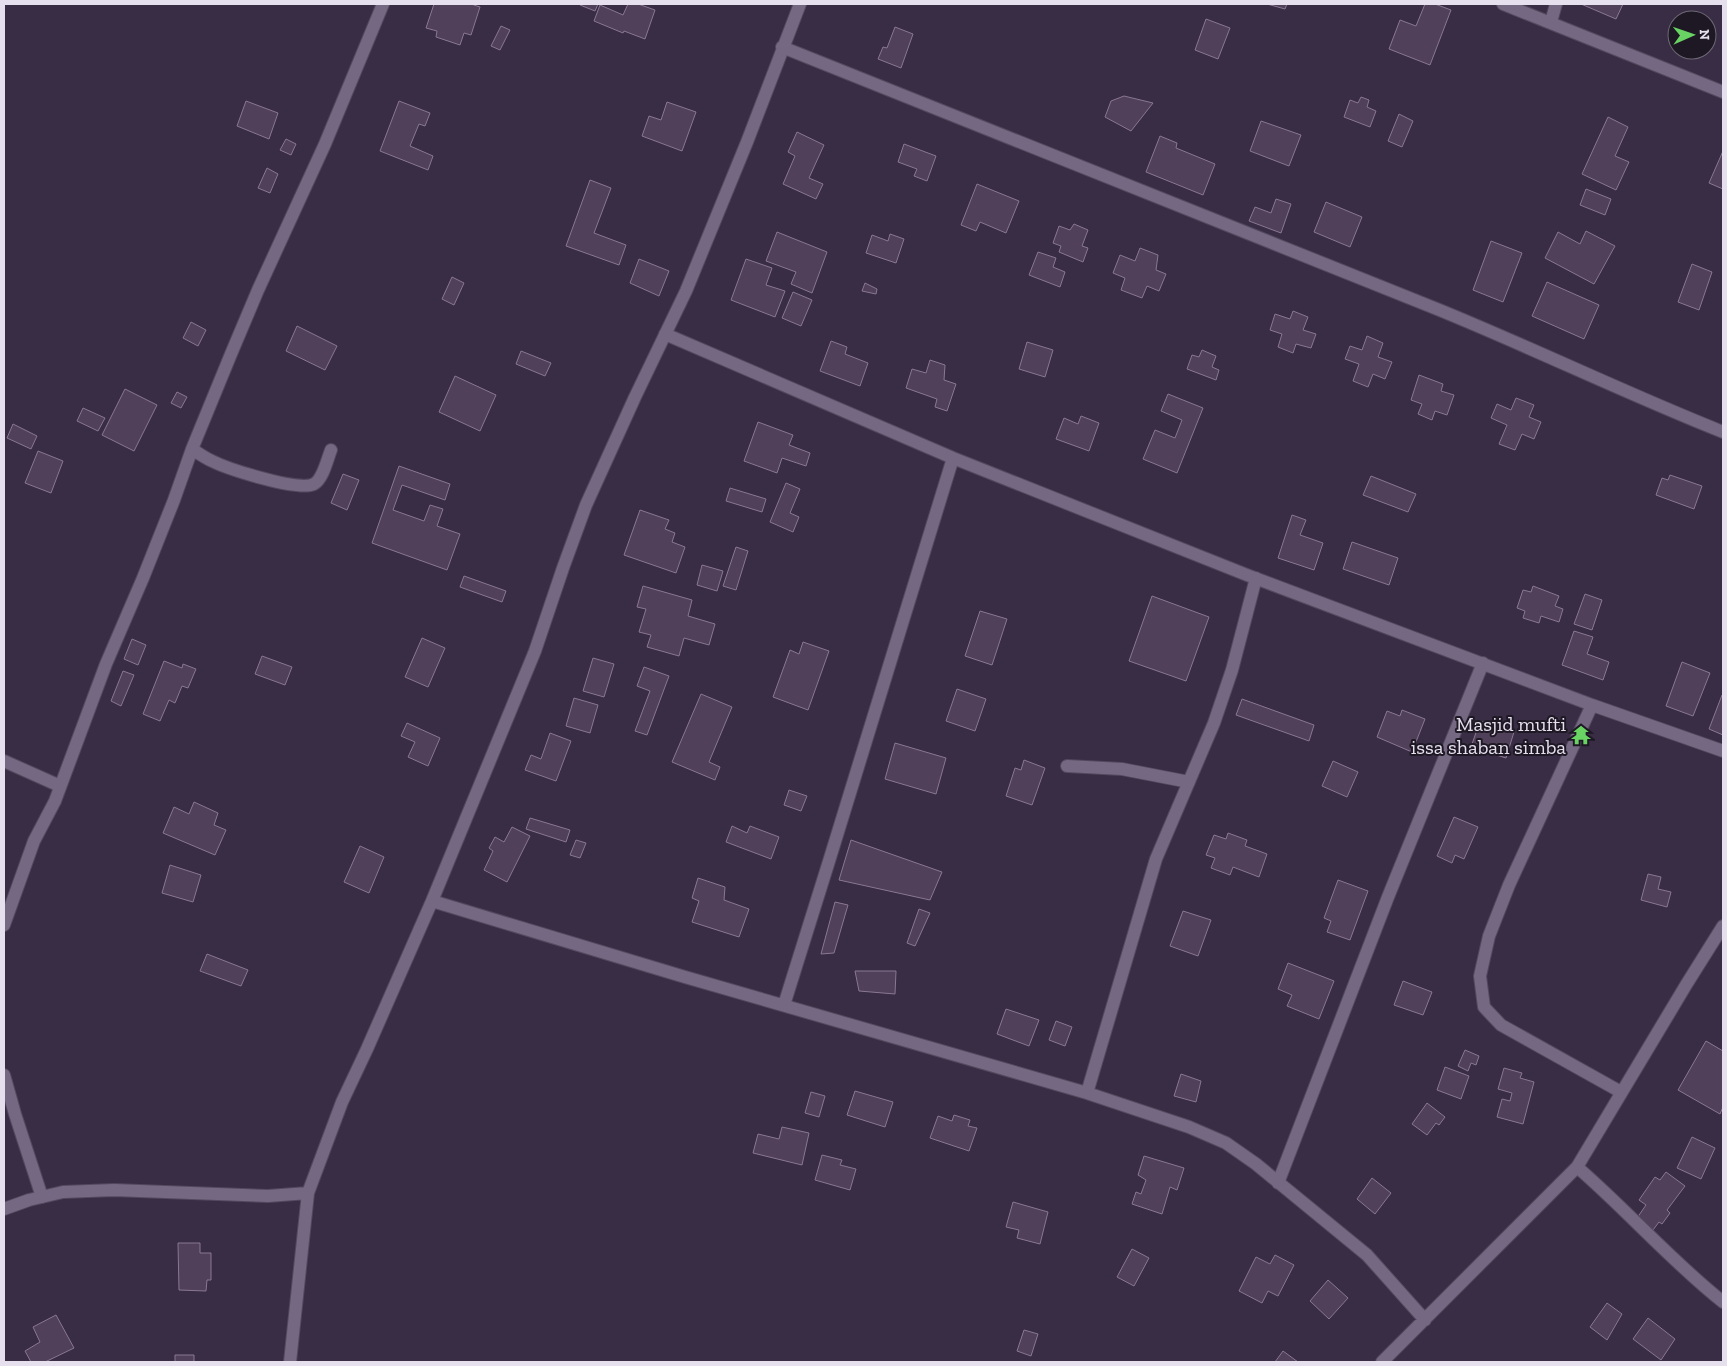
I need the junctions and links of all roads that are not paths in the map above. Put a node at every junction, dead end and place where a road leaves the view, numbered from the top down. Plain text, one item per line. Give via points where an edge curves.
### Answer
1 (383, 4) edge
2 (800, 4) edge
3 (1504, 4) edge
4 (1556, 4) edge
5 (1551, 22) junction
6 (782, 47) junction
7 (1723, 92) edge
8 (665, 334) junction
9 (1723, 432) edge
10 (192, 449) junction
11 (331, 450) dead end
12 (953, 458) junction
13 (1256, 578) junction
14 (1482, 663) junction
15 (1592, 705) junction
16 (1723, 751) edge
17 (4, 761) edge
18 (1067, 766) dead end
19 (1189, 782) junction
20 (60, 786) junction
21 (432, 901) junction
22 (4, 925) edge
23 (1723, 926) edge
24 (784, 1005) junction
25 (4, 1075) edge
26 (1087, 1092) junction
27 (1621, 1092) junction
28 (1577, 1167) junction
29 (1278, 1183) junction
30 (308, 1193) junction
31 (42, 1197) junction
32 (4, 1209) edge
33 (1723, 1302) edge
34 (1425, 1320) junction
35 (290, 1362) edge
36 (1382, 1362) edge

1 - 10 street
2 - 6 street
3 - 5 street
4 - 5 street
5 - 7 street
6 - 8 street via 686,292
6 - 9 street via 1438,310
8 - 12 street
8 - 21 street via 586,506 535,651
10 - 11 street via 222,466 304,486 315,483 319,478
10 - 20 street
12 - 13 street
12 - 24 street
13 - 14 street
13 - 19 street via 1232,670
14 - 15 street
14 - 29 street
15 - 16 street
15 - 27 street via 1509,885 1489,936 1480,976 1484,1007 1501,1025
17 - 20 street
18 - 19 street via 1122,769
19 - 26 street via 1156,859
20 - 22 street via 34,841
21 - 24 street
21 - 30 street via 342,1102
23 - 27 street
24 - 26 street
25 - 31 street
26 - 29 street via 1226,1143
27 - 28 street
28 - 33 street
28 - 34 street
29 - 34 street via 1367,1255
30 - 31 street via 268,1196 114,1190 63,1192
30 - 35 street
31 - 32 street
34 - 36 street

